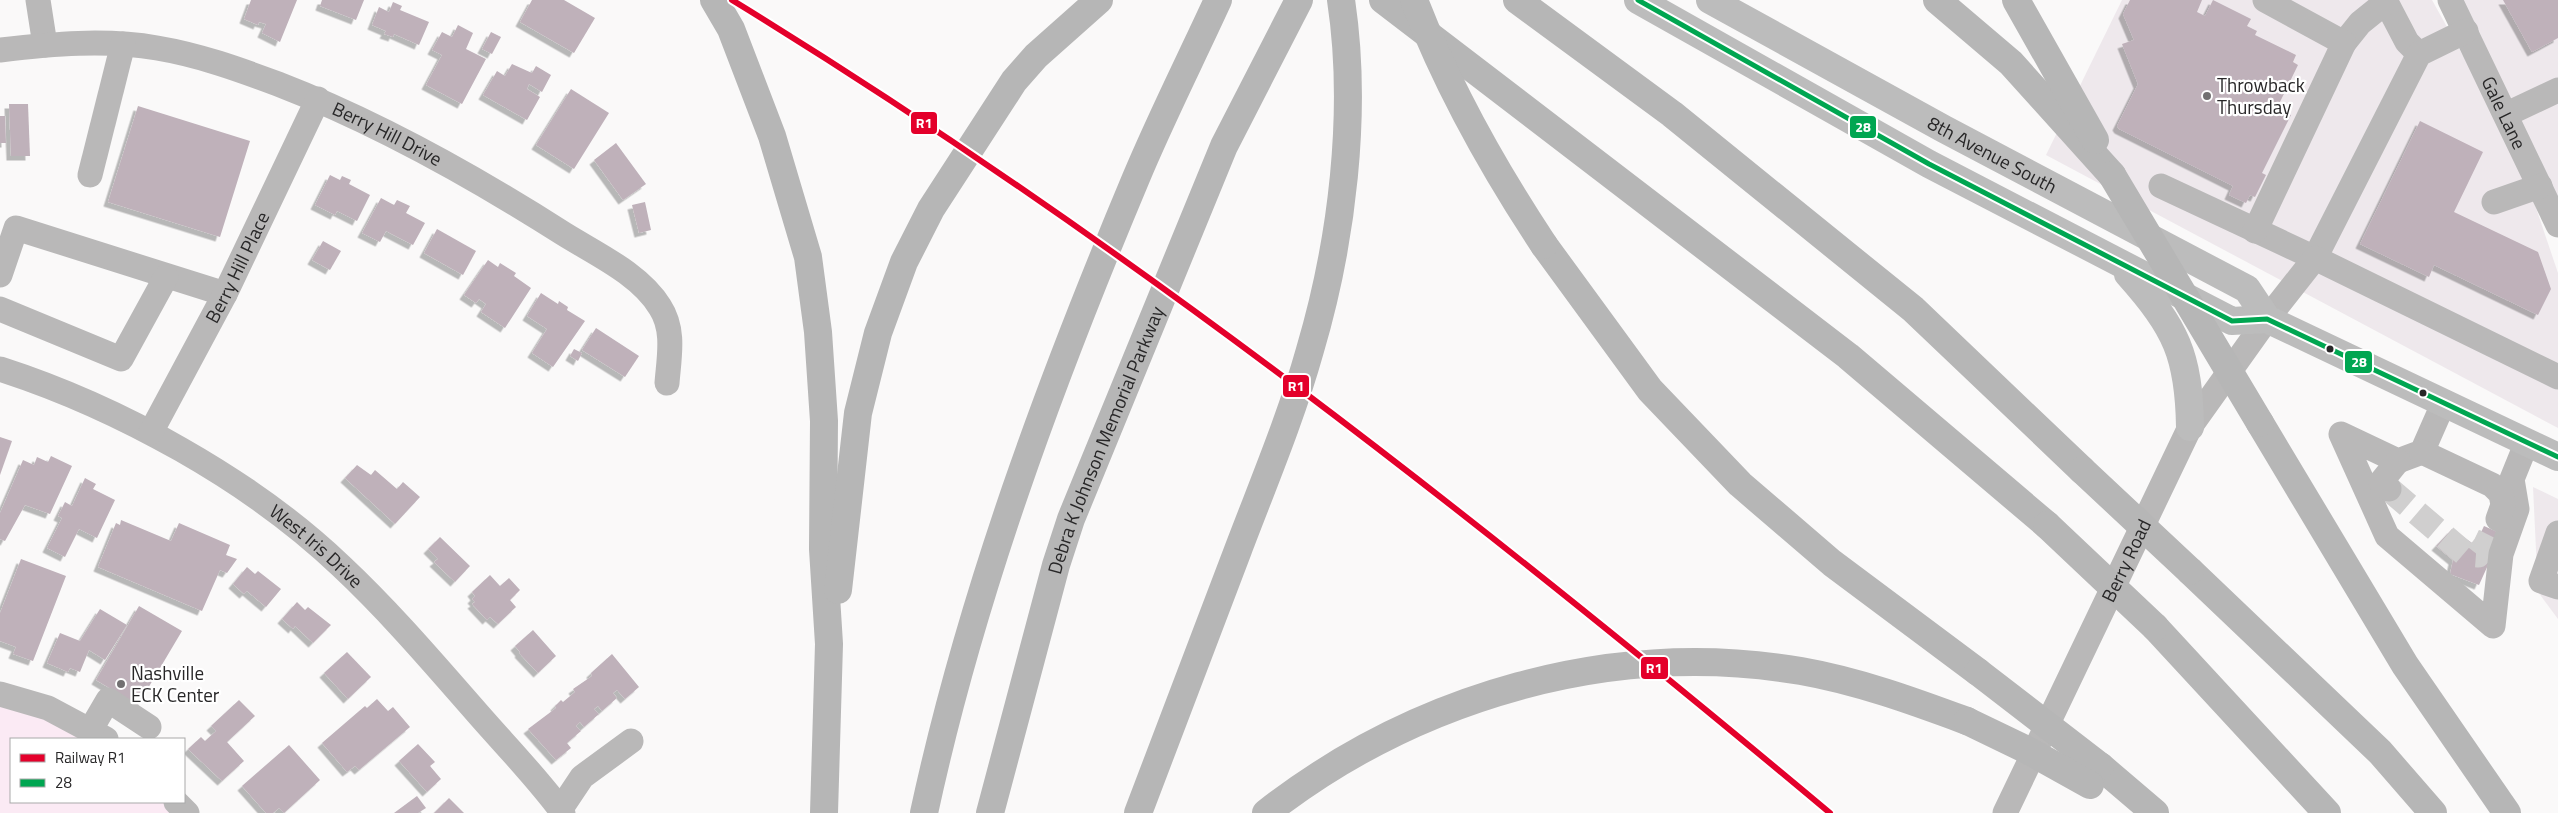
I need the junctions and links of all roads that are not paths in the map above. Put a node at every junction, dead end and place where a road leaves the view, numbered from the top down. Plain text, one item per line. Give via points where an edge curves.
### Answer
1 (38, 0) edge
2 (714, 0) edge
3 (1099, 0) edge
4 (1218, 0) edge
5 (1298, 0) edge
6 (1341, 0) edge
7 (1383, 0) edge
8 (1414, 0) edge
9 (1517, 0) edge
10 (1638, 0) edge
11 (1710, 0) edge
12 (1938, 0) edge
13 (2016, 0) edge
14 (2265, 0) edge
15 (2450, 0) edge
16 (2385, 1) edge
17 (2466, 31) junction
18 (2344, 43) junction
19 (123, 44) junction
20 (46, 45) junction
21 (0, 50) edge
22 (2418, 54) junction
23 (2558, 90) edge
24 (318, 99) junction
25 (2507, 114) junction
26 (90, 174) dead end
27 (2112, 175) junction
28 (2161, 186) dead end
29 (2540, 186) junction
30 (2494, 202) dead end
31 (2558, 225) edge
32 (2255, 231) junction
33 (2315, 258) junction
34 (2117, 261) junction
35 (0, 275) edge
36 (166, 277) junction
37 (225, 294) junction
38 (0, 309) edge
39 (2267, 319) junction
40 (0, 369) edge
41 (2558, 377) edge
42 (667, 382) dead end
43 (2444, 402) junction
44 (2190, 427) junction
45 (151, 432) junction
46 (2527, 442) junction
47 (2422, 452) junction
48 (2558, 457) edge
49 (2398, 461) junction
50 (2389, 489) dead end
51 (2495, 526) tunnel mouth
52 (2558, 533) edge
53 (2558, 586) edge
54 (828, 644) junction
55 (0, 694) edge
56 (149, 727) dead end
57 (98, 734) edge
58 (631, 741) dead end
59 (2095, 775) junction
60 (177, 803) edge
61 (562, 811) edge
62 (2006, 812) edge
63 (187, 813) edge
64 (824, 813) edge
65 (924, 813) edge
66 (990, 813) edge
67 (1138, 813) edge
68 (1266, 813) edge
69 (2134, 813) edge
70 (2155, 813) edge
71 (2327, 813) edge
72 (2433, 813) edge
73 (2507, 813) edge

1 - 20 street
2 - 54 highway via 731,29 772,136 808,257 818,332 824,420 823,549
3 - 54 highway via 1036,56 1014,81 931,209 894,285 871,356 857,421 841,572
4 - 65 highway via 1136,176 1053,384 972,628
5 - 66 highway, Debra K Johnson Memorial Parkway via 1224,146 1072,519 1056,565
6 - 67 highway via 1346,65 1343,170 1334,240 1311,349 1261,491
7 - 71 highway, bridge via 1848,356 2047,525 2155,626
8 - 59 highway, bridge via 1486,152 1544,245 1650,390 1740,484 1832,562 1978,672
9 - 72 highway, bridge via 1672,114 1913,309 2380,752
10 - 34 main road, 8th Avenue South via 1929,164
11 - 39 main road, 8th Avenue South via 1944,129 2247,288
12 - 27 highway via 2011,63
13 - 27 highway
14 - 18 street
15 - 17 street, Gale Lane
16 - 18 street via 2360,23
16 - 22 street via 2407,42
17 - 22 street
17 - 25 street, Gale Lane
18 - 32 street
19 - 20 street, Berry Hill Drive
19 - 24 street, Berry Hill Drive via 156,47 211,60
19 - 26 street
20 - 21 street, Berry Hill Drive
22 - 33 street, Berry Road
23 - 25 street
24 - 37 street, Berry Hill Place
24 - 42 street, Berry Hill Drive via 443,161 644,288 660,307 668,325
25 - 29 street, Gale Lane
27 - 73 highway, bridge via 2405,665
28 - 32 street
29 - 30 street
29 - 31 street, Gale Lane
32 - 33 street
33 - 39 street, Berry Road
33 - 41 street
34 - 39 main road, 8th Avenue South via 2232,321
34 - 44 main road via 2155,304 2171,330 2185,365 2190,395
35 - 36 street via 16,228
36 - 37 street
36 - 38 street via 121,359
37 - 45 street, Berry Hill Place
39 - 43 main road, 8th Avenue South
39 - 44 street, Berry Road
40 - 45 street, West Iris Drive via 36,381
43 - 46 main road, 8th Avenue South
43 - 47 street
44 - 62 street, Berry Road
45 - 61 street, West Iris Drive via 240,487 341,566 398,624
46 - 48 main road, 8th Avenue South
46 - 49 street via 2512,478 2516,509 2501,554 2494,626 2387,536 2341,434
47 - 49 street
47 - 51 street via 2492,485 2501,494 2503,505
49 - 50 street via 2381,482
52 - 53 street via 2542,581
54 - 64 highway
55 - 57 street via 48,708
56 - 57 street via 108,700
58 - 61 street via 582,777
59 - 68 highway, bridge via 2029,751 1967,721 1876,690 1802,671 1724,663 1646,664 1581,671 1532,682 1463,704 1395,732 1332,766
59 - 69 highway
59 - 70 highway
60 - 63 street

